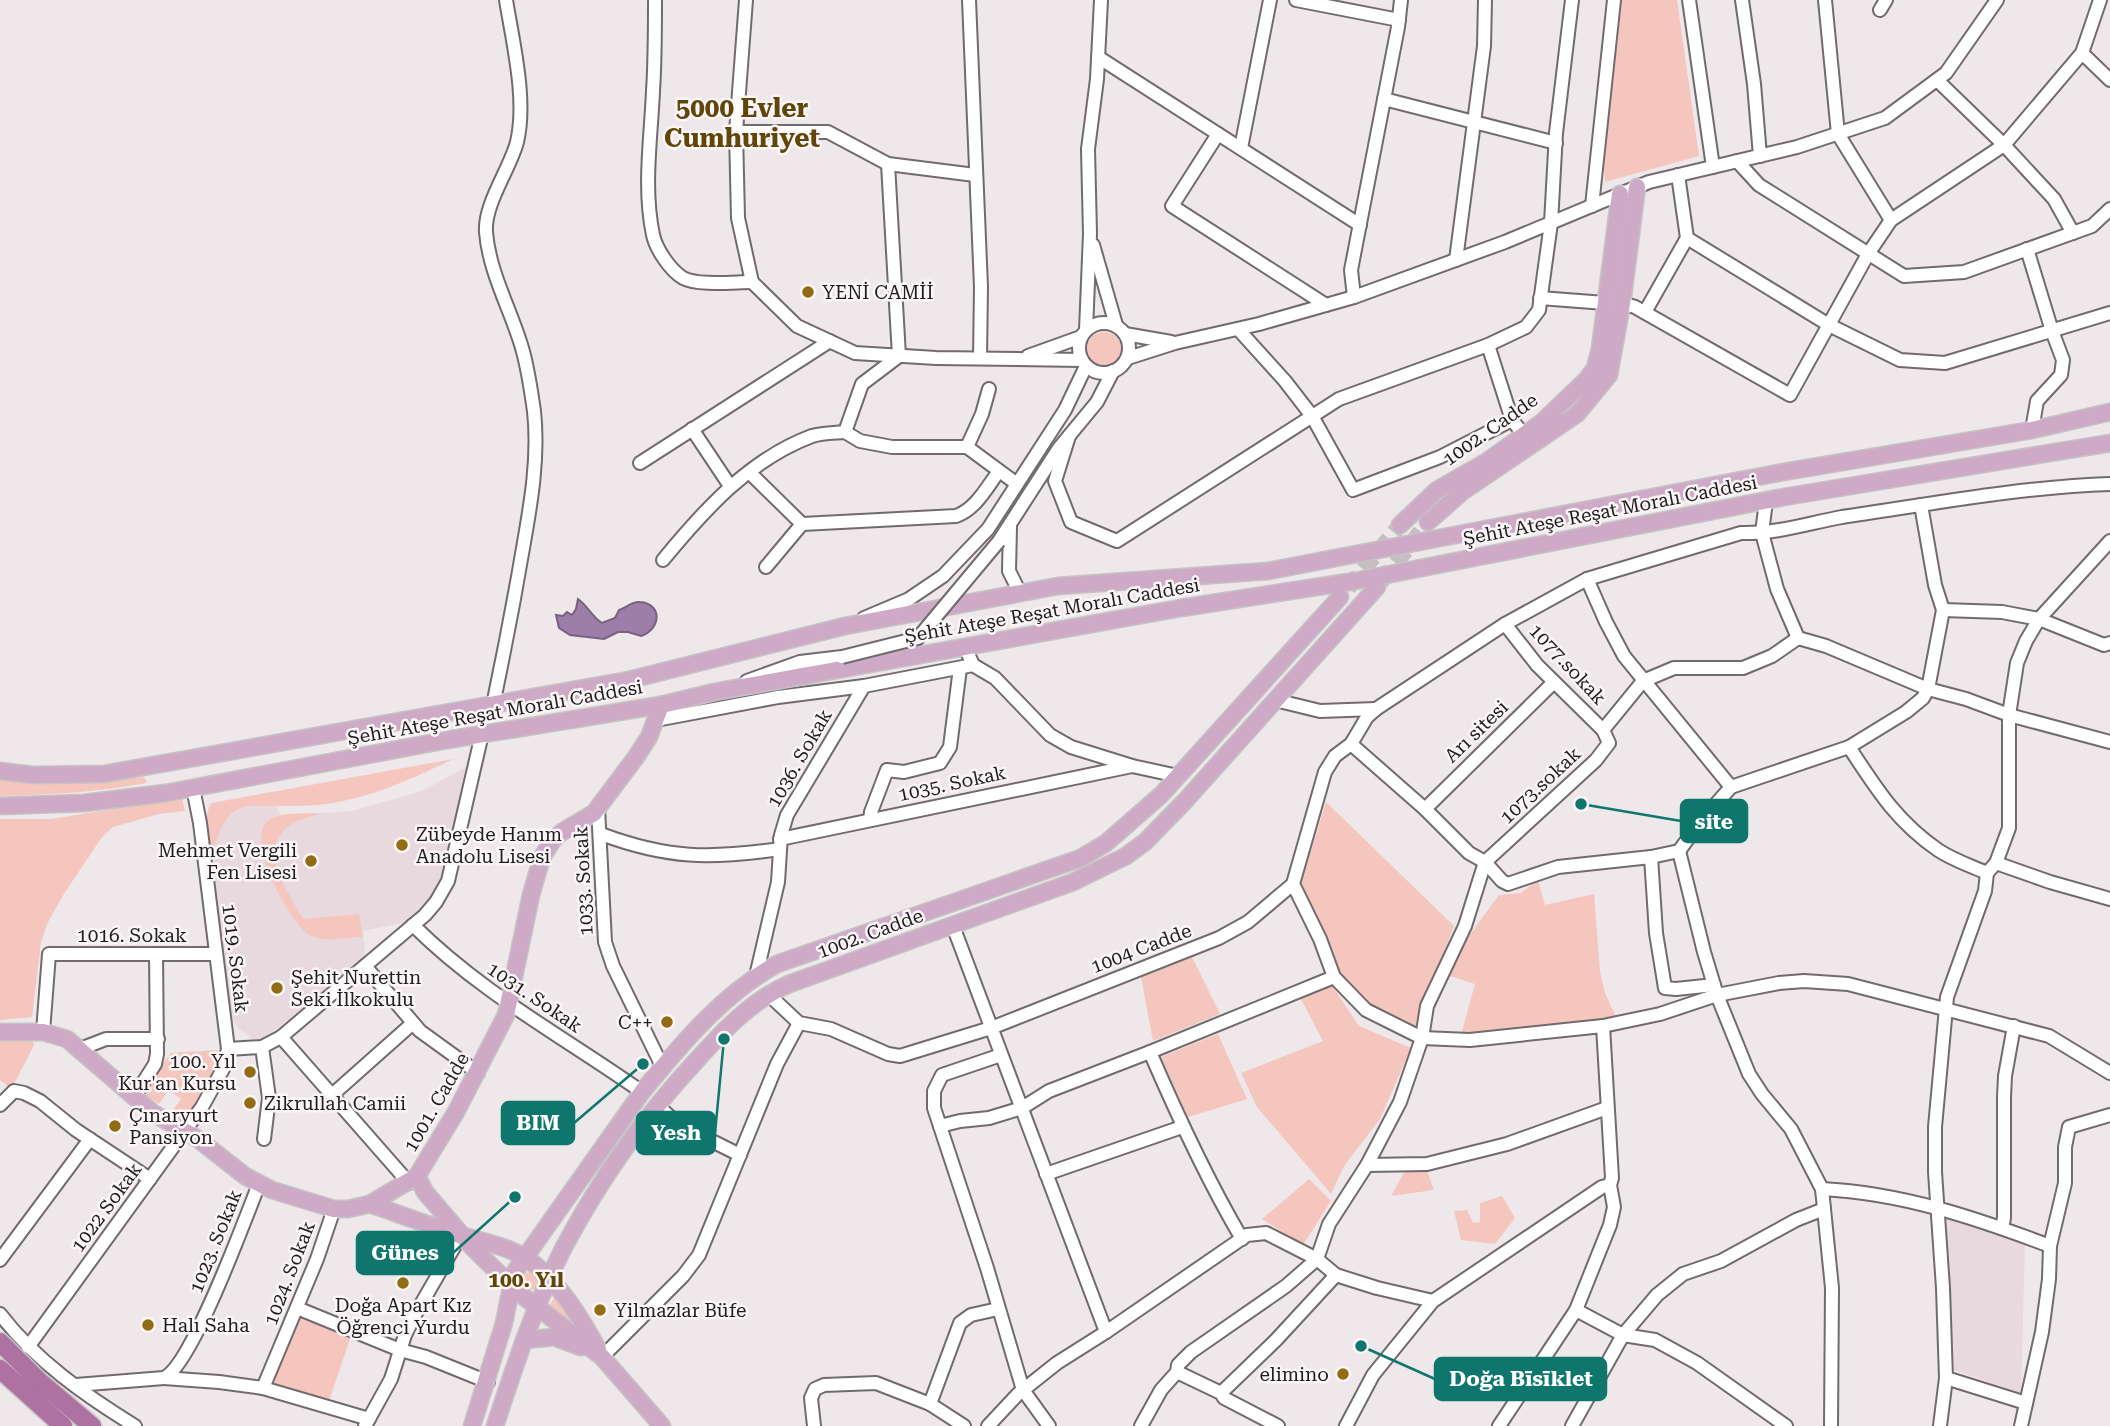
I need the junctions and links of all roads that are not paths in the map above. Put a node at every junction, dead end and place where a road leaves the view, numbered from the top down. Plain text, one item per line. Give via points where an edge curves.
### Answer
1 (506, 0) edge
2 (655, 0) edge
3 (746, 0) edge
4 (969, 0) edge
5 (1101, 0) edge
6 (1270, 0) edge
7 (1401, 0) edge
8 (1485, 0) edge
9 (1572, 0) edge
10 (1614, 0) edge
11 (1689, 0) edge
12 (1742, 0) edge
13 (1825, 0) edge
14 (1997, 0) edge
15 (2100, 0) edge
16 (1304, 1) edge
17 (1399, 20) junction
18 (2082, 53) junction
19 (1098, 57) junction
20 (1937, 80) junction
21 (2110, 80) edge
22 (1384, 99) junction
23 (1474, 123) junction
24 (736, 132) junction
25 (1219, 134) junction
26 (1838, 134) junction
27 (1556, 143) junction
28 (2004, 145) junction
29 (1241, 148) junction
30 (1760, 156) junction
31 (1737, 161) junction
32 (888, 164) junction
33 (1713, 167) junction
34 (975, 175) junction
35 (1678, 175) junction
36 (1637, 187) junction
37 (1620, 194) junction
38 (1592, 206) junction
39 (2110, 209) edge
40 (1891, 220) junction
41 (1551, 223) junction
42 (1360, 225) junction
43 (2073, 233) junction
44 (1090, 234) junction
45 (1687, 238) junction
46 (2026, 250) junction
47 (1868, 254) junction
48 (1456, 260) junction
49 (752, 282) junction
50 (1354, 298) junction
51 (1541, 298) junction
52 (1605, 303) junction
53 (1622, 303) junction
54 (1326, 305) junction
55 (1645, 312) junction
56 (2110, 313) edge
57 (1829, 325) junction
58 (1120, 329) junction
59 (1238, 329) junction
60 (2052, 331) junction
61 (1083, 334) junction
62 (830, 341) junction
63 (1175, 343) junction
64 (1488, 345) junction
65 (899, 356) junction
66 (980, 358) junction
67 (1128, 358) junction
68 (1021, 359) junction
69 (1084, 363) junction
70 (1113, 371) junction
71 (989, 389) dead end
72 (2110, 412) edge
73 (1312, 416) junction
74 (1512, 419) junction
75 (692, 429) junction
76 (2032, 430) junction
77 (845, 432) junction
78 (1069, 436) junction
79 (1527, 440) junction
80 (2110, 443) edge
81 (967, 447) junction
82 (640, 463) dead end
83 (999, 471) junction
84 (750, 473) junction
85 (1017, 484) junction
86 (2110, 484) edge
87 (730, 486) junction
88 (1766, 501) junction
89 (1921, 505) junction
90 (1428, 522) tunnel mouth
91 (803, 524) junction
92 (1010, 525) junction
93 (1400, 525) tunnel mouth
94 (1762, 534) junction
95 (2110, 541) edge
96 (663, 560) dead end
97 (766, 567) dead end
98 (1587, 579) junction
99 (1377, 587) tunnel mouth
100 (1020, 593) junction
101 (1340, 597) tunnel mouth
102 (1943, 610) junction
103 (2039, 619) junction
104 (1505, 624) junction
105 (845, 626) junction
106 (1798, 638) junction
107 (2110, 643) edge
108 (965, 647) junction
109 (966, 666) junction
110 (1643, 681) junction
111 (1555, 682) junction
112 (864, 686) junction
113 (1259, 687) junction
114 (1928, 689) junction
115 (714, 692) junction
116 (1275, 700) junction
117 (493, 705) junction
118 (1376, 709) junction
119 (658, 713) junction
120 (2009, 715) junction
121 (1603, 730) junction
122 (482, 734) junction
123 (2110, 742) edge
124 (1351, 744) junction
125 (1849, 747) junction
126 (1132, 766) junction
127 (0, 771) edge
128 (1178, 776) junction
129 (1731, 787) junction
130 (193, 788) junction
131 (1195, 790) junction
132 (0, 806) edge
133 (598, 808) junction
134 (1425, 808) junction
135 (870, 820) junction
136 (601, 834) junction
137 (780, 844) junction
138 (1679, 851) junction
139 (1651, 857) junction
140 (1485, 862) junction
141 (1996, 863) junction
142 (1987, 873) junction
143 (1293, 884) junction
144 (2110, 899) edge
145 (945, 905) junction
146 (413, 925) junction
147 (953, 926) junction
148 (156, 954) junction
149 (216, 954) junction
150 (365, 966) junction
151 (756, 976) junction
152 (1334, 977) junction
153 (1716, 990) junction
154 (768, 994) junction
155 (509, 1005) junction
156 (1945, 1008) junction
157 (412, 1023) junction
158 (799, 1023) junction
159 (1602, 1026) junction
160 (2014, 1026) junction
161 (991, 1028) junction
162 (0, 1031) edge
163 (43, 1032) junction
164 (281, 1037) junction
165 (1422, 1038) junction
166 (158, 1039) junction
167 (262, 1047) junction
168 (80, 1049) junction
169 (228, 1049) junction
170 (1150, 1052) junction
171 (1001, 1055) junction
172 (663, 1066) junction
173 (478, 1073) junction
174 (2110, 1073) edge
175 (642, 1092) junction
176 (332, 1095) junction
177 (134, 1097) junction
178 (0, 1105) edge
179 (658, 1106) junction
180 (1022, 1108) junction
181 (1607, 1108) junction
182 (2110, 1115) edge
183 (940, 1126) junction
184 (1182, 1127) junction
185 (184, 1132) junction
186 (90, 1139) junction
187 (264, 1139) dead end
188 (740, 1154) junction
189 (1367, 1165) junction
190 (1046, 1174) junction
191 (150, 1179) junction
192 (413, 1180) junction
193 (259, 1184) junction
194 (1610, 1185) junction
195 (1822, 1189) junction
196 (370, 1204) junction
197 (1938, 1207) junction
198 (334, 1209) junction
199 (1824, 1209) junction
200 (2002, 1228) junction
201 (461, 1235) junction
202 (1242, 1238) junction
203 (2050, 1246) junction
204 (524, 1257) junction
205 (1317, 1259) junction
206 (0, 1260) edge
207 (1336, 1275) junction
208 (550, 1278) junction
209 (511, 1286) junction
210 (1433, 1301) junction
211 (297, 1308) junction
212 (537, 1308) junction
213 (998, 1309) junction
214 (1576, 1310) junction
215 (0, 1314) edge
216 (1106, 1332) junction
217 (1623, 1335) junction
218 (524, 1340) junction
219 (0, 1342) edge
220 (28, 1347) junction
221 (400, 1350) junction
222 (602, 1357) junction
223 (0, 1369) edge
224 (1177, 1372) junction
225 (164, 1378) junction
226 (1946, 1378) junction
227 (0, 1381) edge
228 (488, 1382) junction
229 (76, 1385) junction
230 (263, 1388) junction
231 (1023, 1390) junction
232 (23, 1392) junction
233 (1221, 1393) junction
234 (2026, 1403) junction
235 (930, 1404) junction
236 (367, 1422) edge
237 (63, 1426) edge
238 (92, 1426) edge
239 (135, 1426) edge
240 (472, 1426) edge
241 (495, 1426) edge
242 (662, 1426) edge
243 (814, 1426) edge
244 (964, 1426) edge
245 (988, 1426) edge
246 (1049, 1426) edge
247 (1141, 1426) edge
248 (1278, 1426) edge
249 (1346, 1426) edge
250 (1499, 1426) edge
251 (1572, 1426) edge
252 (1786, 1426) edge
253 (1831, 1426) edge
254 (1940, 1426) edge
255 (2021, 1426) edge

1 - 117 street via 520,121 485,229 522,350 536,449 511,620
2 - 49 street via 649,156 653,237 663,258 683,278
3 - 24 street
4 - 34 street
5 - 19 street
6 - 29 street
7 - 17 street
8 - 23 street
9 - 27 street
10 - 38 street
11 - 33 street
12 - 30 street
13 - 26 street
14 - 20 street via 1946,74
15 - 18 street
16 - 17 street
17 - 22 street
18 - 21 street
18 - 28 street
19 - 25 street
19 - 44 street via 1088,149
20 - 26 street via 1885,118
20 - 28 street
22 - 23 street
22 - 42 street
23 - 27 street
23 - 48 street
24 - 32 street via 828,132
24 - 49 street via 738,218
25 - 29 street
25 - 54 street via 1172,206
26 - 30 street
26 - 40 street
27 - 41 street
28 - 40 street
28 - 43 street via 2054,199
29 - 42 street
30 - 31 street
31 - 33 street
31 - 47 street via 1759,186
32 - 34 street
32 - 65 street
33 - 35 street
34 - 66 street
35 - 36 street
35 - 45 street
36 - 37 street
36 - 53 main road, 1002. Cadde
37 - 38 street
37 - 52 main road, 1002. Cadde
38 - 41 street
39 - 43 street via 2092,226
40 - 47 street
41 - 48 street
41 - 51 street
42 - 50 street via 1351,270
43 - 46 street
44 - 58 street
44 - 61 street
45 - 55 street
45 - 57 street
46 - 47 street via 1964,272 1904,276
46 - 60 street
47 - 57 street
48 - 50 street
49 - 62 street via 797,326
50 - 54 street
51 - 52 street
51 - 64 street via 1527,327
52 - 53 main road
52 - 79 main road, 1002. Cadde via 1595,368
53 - 55 street
53 - 79 main road, 1002. Cadde via 1609,374 1577,414
54 - 59 street
55 - 57 street via 1790,395
56 - 60 street
57 - 60 street via 1900,360 1945,363
58 - 61 street via 1100,323
58 - 63 street
58 - 67 street via 1129,341
59 - 63 street
59 - 73 street
60 - 76 street via 2063,360 2061,375 2036,401
61 - 68 street
61 - 69 street via 1079,353
62 - 65 street via 856,353
62 - 75 street
63 - 67 street
64 - 73 street via 1339,399
64 - 74 street
65 - 66 street
65 - 77 street via 862,384
66 - 68 street
67 - 70 street
68 - 69 street
69 - 70 street via 1099,373
69 - 85 street via 1065,410
70 - 78 street via 1097,402
71 - 81 street
72 - 76 main road
73 - 74 street via 1353,489 1440,457
73 - 78 street via 1117,541 1071,522 1055,481
74 - 79 street
75 - 82 street
75 - 87 street
76 - 100 main road via 1765,475 1268,571 1058,586
77 - 81 street via 860,441 892,447
77 - 84 street via 815,435
78 - 92 street
79 - 90 main road, 1002. Cadde
79 - 93 main road, 1002. Cadde via 1437,490
80 - 88 main road, Şehit Ateşe Reşat Moralı Caddesi
81 - 83 street
83 - 85 street
83 - 91 street via 975,504 956,516
84 - 87 street
84 - 91 street
85 - 105 street via 988,529 943,576 909,599
86 - 89 street
87 - 96 street
88 - 94 street
88 - 108 main road, Şehit Ateşe Reşat Moralı Caddesi via 1355,581
89 - 94 street
89 - 102 street
91 - 97 street
92 - 100 street via 1009,571
92 - 115 street, bridge via 918,638 800,662
94 - 98 street via 1741,533
94 - 106 street via 1777,589
95 - 103 street
98 - 104 street
98 - 110 street via 1624,656
99 - 116 main road, 1002. Cadde
100 - 105 main road
101 - 113 main road, 1002. Cadde
102 - 103 street via 2002,612
102 - 114 street
103 - 107 street via 2104,645
103 - 120 street via 2017,663
104 - 111 street, 1077.sokak
104 - 118 street
105 - 117 main road via 629,680
106 - 110 street via 1743,668 1674,668
106 - 114 street
108 - 109 street
108 - 115 main road, Şehit Ateşe Reşat Moralı Caddesi
109 - 112 street
109 - 126 street via 995,678 1050,735 1071,747
109 - 135 street via 950,747 940,763 904,772 887,770
110 - 121 street
110 - 129 street
111 - 121 street, 1077.sokak
111 - 134 street, Arı sitesi
112 - 119 street
112 - 137 street, 1036. Sokak via 791,807
113 - 116 main road
113 - 128 main road, 1002. Cadde
114 - 120 street
114 - 125 street via 1906,712
115 - 119 main road, Şehit Ateşe Reşat Moralı Caddesi
116 - 118 street via 1320,711
116 - 131 main road, 1002. Cadde
117 - 127 main road via 104,774
118 - 124 street
119 - 122 main road, Şehit Ateşe Reşat Moralı Caddesi
119 - 133 main road, 1001. Cadde via 636,757
120 - 123 street
120 - 141 street via 2009,828
121 - 140 street, 1073.sokak via 1609,743 1596,760
122 - 130 main road, Şehit Ateşe Reşat Moralı Caddesi
122 - 146 street via 446,887
124 - 134 street
124 - 143 street via 1335,756 1325,772
125 - 129 street
125 - 142 street via 1885,802 1907,825 1940,851
126 - 128 street
126 - 135 street, 1035. Sokak
128 - 131 main road
128 - 145 main road, 1002. Cadde via 1106,844 1081,858
129 - 138 street
130 - 132 main road, Şehit Ateşe Reşat Moralı Caddesi via 84,803
130 - 149 street, 1019. Sokak
131 - 147 main road, 1002. Cadde via 1145,842 1113,863 1073,883
133 - 136 street, 1033. Sokak
133 - 155 main road, 1001. Cadde via 562,832 542,857
134 - 140 street via 1469,853
135 - 137 street, 1035. Sokak
136 - 137 street, 1035. Sokak via 646,849 695,856 729,856
136 - 172 street, 1033. Sokak via 602,929 608,954
137 - 151 street, 1036. Sokak via 778,882
138 - 139 street
138 - 153 street
139 - 140 street via 1559,867 1508,884
139 - 153 street via 1665,988
140 - 165 street via 1465,926 1427,1006
141 - 142 street
141 - 144 street
142 - 156 street
143 - 152 street
143 - 161 street, 1004 Cadde via 1248,922 1219,938
145 - 147 main road
145 - 151 main road, 1002. Cadde via 777,964
146 - 150 street
146 - 155 street, 1031. Sokak via 465,973
147 - 154 main road, 1002. Cadde
147 - 161 street
148 - 149 street, 1016. Sokak
148 - 163 street, 1016. Sokak via 49,954
148 - 166 street
149 - 169 street, 1019. Sokak
150 - 157 street
150 - 164 street
151 - 154 main road
151 - 172 main road, 1002. Cadde
152 - 165 street via 1366,1010
152 - 170 street
153 - 156 street via 1780,983 1848,984
153 - 159 street via 1660,1014
153 - 195 street via 1749,1074 1791,1129
154 - 158 street
154 - 179 main road, 1002. Cadde via 725,1028
155 - 173 main road, 1001. Cadde
155 - 175 street, 1031. Sokak
156 - 160 street
156 - 197 street via 1935,1127
157 - 173 street
157 - 176 street
158 - 161 street, 1004 Cadde via 831,1028 900,1056
158 - 188 street via 776,1064
159 - 165 street via 1469,1040
159 - 181 street
160 - 174 street via 2049,1036
160 - 200 street via 2005,1076
161 - 171 street
162 - 163 main road, 1001. Cadde
163 - 168 main road, 1001. Cadde via 67,1039
164 - 167 street
164 - 176 street
165 - 189 street via 1400,1102
166 - 168 street via 106,1039
166 - 177 street via 155,1063
167 - 169 street
167 - 187 street via 269,1098
168 - 177 main road, 1001. Cadde
169 - 185 street, 1022 Sokak via 218,1079
170 - 180 street via 1049,1091
170 - 184 street
171 - 180 street
171 - 183 street via 942,1074 934,1091
172 - 175 main road, 1002. Cadde
173 - 192 main road, 1001. Cadde
175 - 179 main road
175 - 204 main road, 1002. Cadde
176 - 192 street
177 - 185 main road, 1001. Cadde
178 - 186 street via 14,1091 24,1093
179 - 188 street via 678,1124
179 - 208 main road, 1002. Cadde via 605,1179
180 - 183 street
180 - 190 street
181 - 189 street via 1507,1144 1427,1164
181 - 194 street
182 - 203 street via 2069,1127 2065,1183
183 - 213 street
184 - 190 street
184 - 202 street
185 - 191 street, 1022 Sokak
185 - 193 main road, 1001. Cadde
186 - 191 street
186 - 206 street
188 - 222 street via 699,1255
189 - 205 street via 1329,1224
190 - 216 street
191 - 220 street, 1022 Sokak
192 - 196 main road, 1001. Cadde
192 - 201 main road
193 - 198 main road, 1001. Cadde
193 - 225 street, 1023. Sokak via 209,1306 182,1359
194 - 210 street
194 - 214 street via 1614,1207 1610,1225
195 - 197 street via 1861,1191
195 - 199 street
196 - 198 main road, 1001. Cadde
196 - 201 main road
197 - 200 street
197 - 226 street
198 - 211 street, 1024. Sokak
199 - 217 street via 1721,1261 1683,1274 1657,1295
199 - 253 street via 1832,1288
200 - 203 street
201 - 204 main road via 492,1242
201 - 209 main road
201 - 221 street via 416,1312
202 - 205 street via 1266,1233
202 - 216 street
203 - 234 street via 2042,1332
204 - 208 main road
204 - 209 main road, 1002. Cadde
205 - 207 street
205 - 224 street via 1191,1352
207 - 210 street
207 - 233 street
208 - 212 main road, 1002. Cadde
208 - 222 main road
209 - 212 main road
209 - 228 main road, 1002. Cadde
210 - 249 street via 1373,1375
211 - 221 street
211 - 230 street, 1024. Sokak
212 - 218 main road, 1002. Cadde
212 - 222 main road
213 - 231 street
213 - 235 street via 971,1315 960,1323
214 - 217 street
214 - 250 street
215 - 220 street
216 - 231 street
217 - 251 street
217 - 252 street via 1655,1340 1697,1363
218 - 222 main road via 554,1337
218 - 241 main road, 1002. Cadde
219 - 238 highway
220 - 229 street
221 - 228 street
221 - 236 street via 391,1380
222 - 242 main road
223 - 232 highway
224 - 233 street
224 - 247 street
225 - 229 street
225 - 230 street
226 - 234 street
226 - 254 street
227 - 232 highway
228 - 240 main road, 1002. Cadde
229 - 239 street
230 - 236 street
231 - 245 street
231 - 246 street
232 - 237 highway
233 - 248 street
234 - 255 street
235 - 243 street via 876,1383 824,1385 810,1398
235 - 244 street

